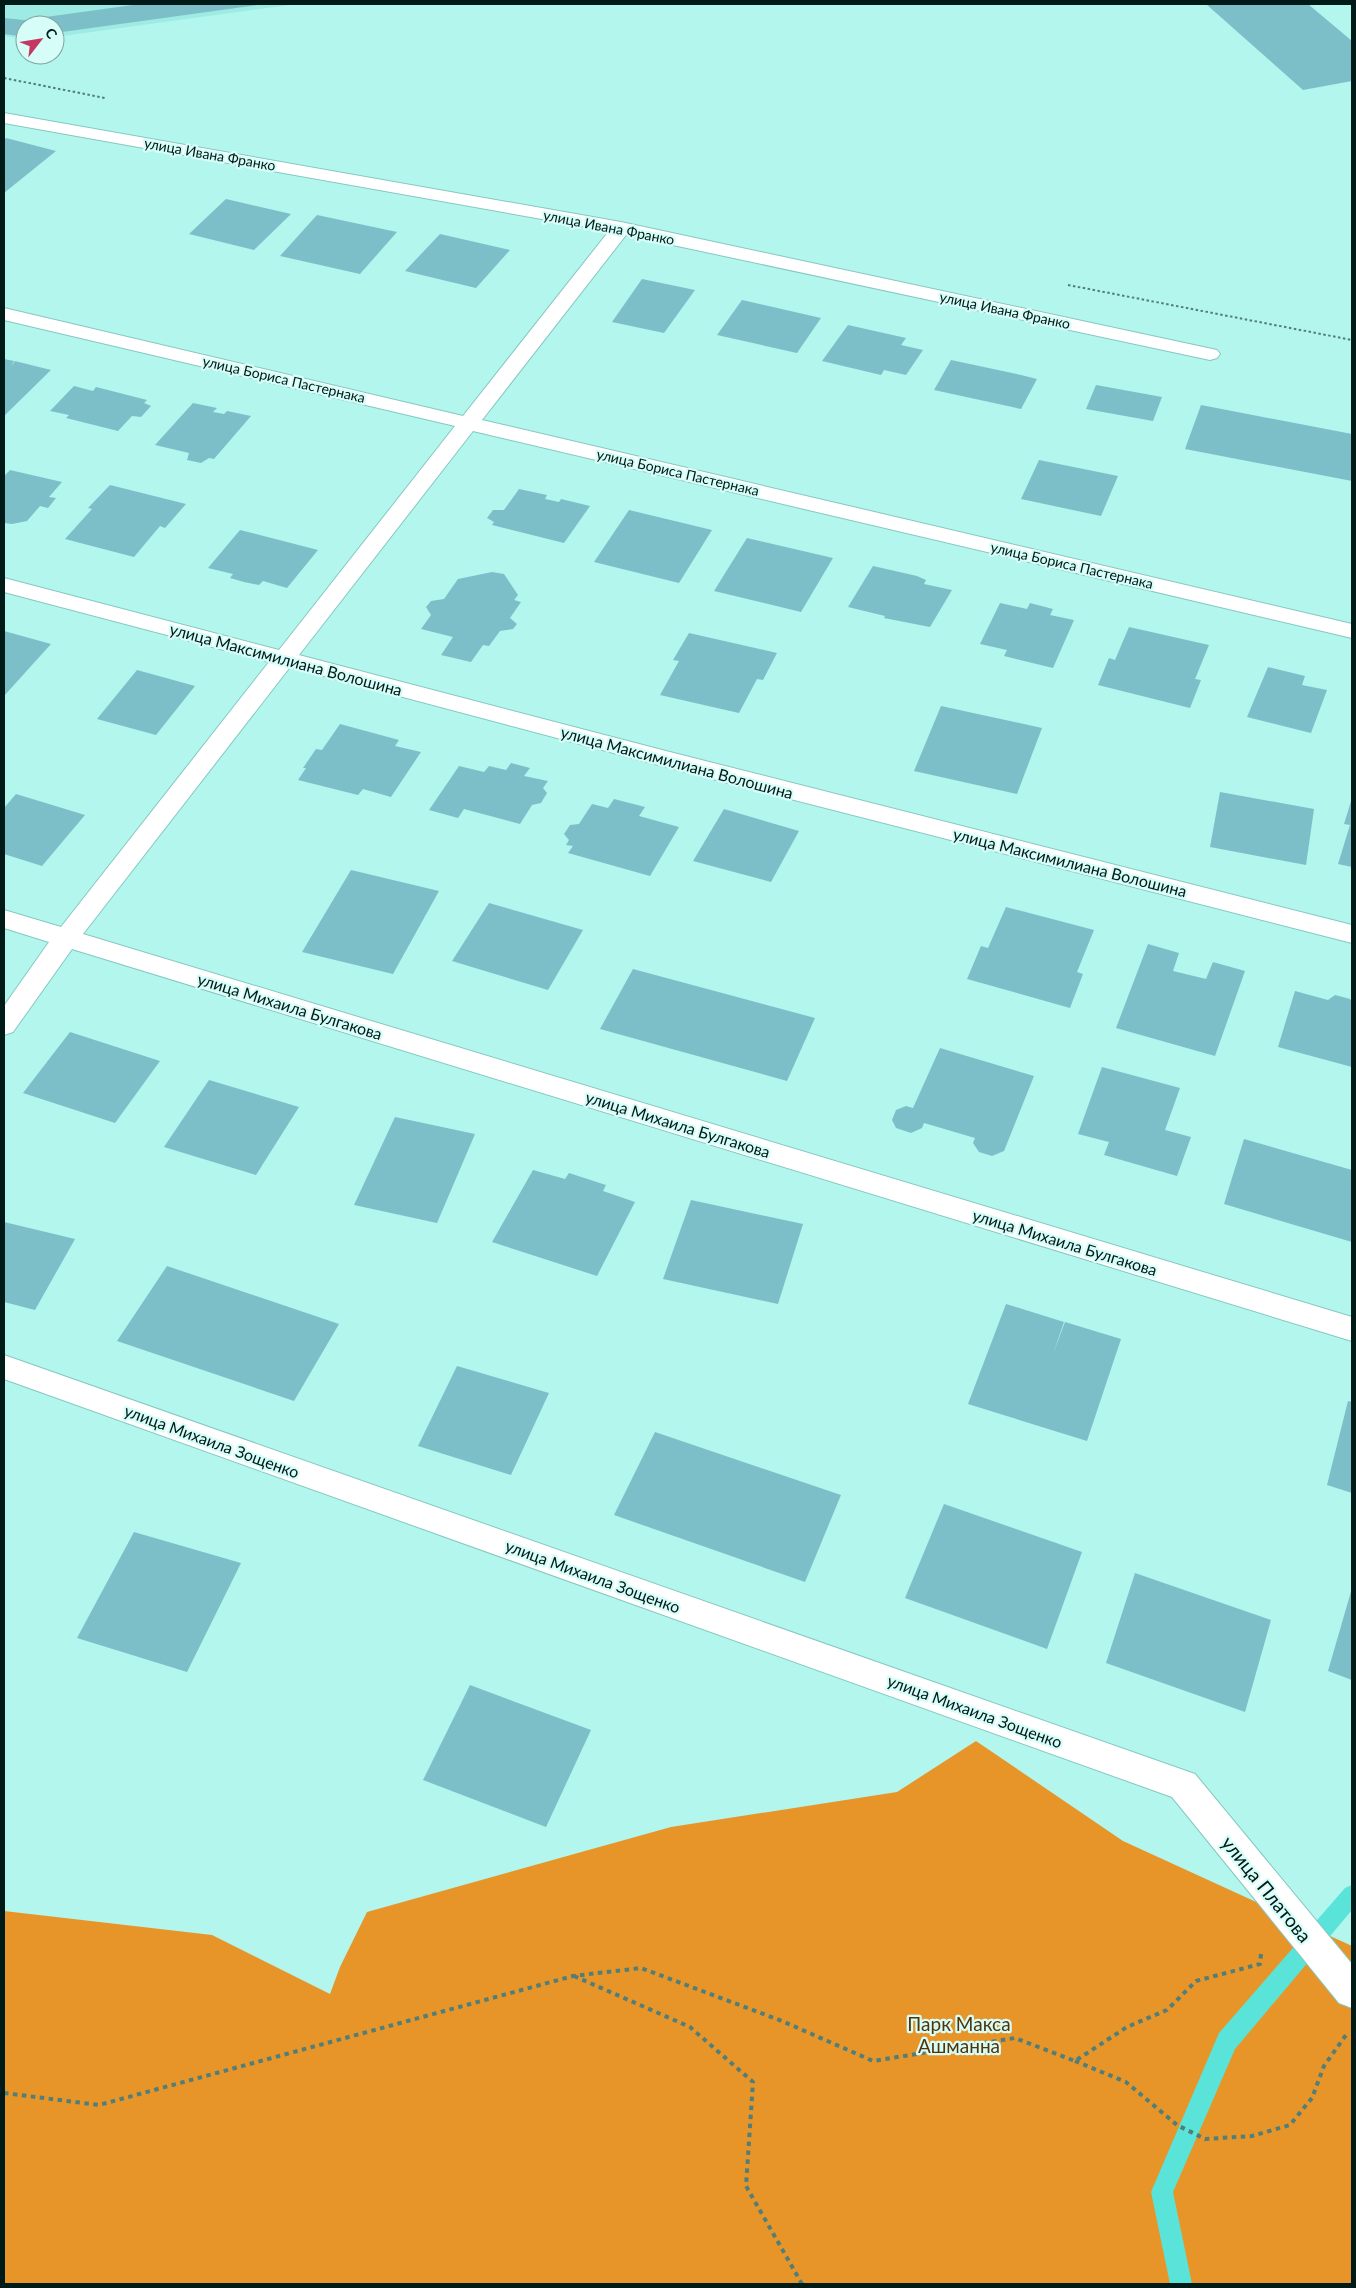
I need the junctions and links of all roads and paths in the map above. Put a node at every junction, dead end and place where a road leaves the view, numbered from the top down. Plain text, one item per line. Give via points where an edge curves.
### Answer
1 (4, 118) edge
2 (621, 228) junction
3 (4, 314) edge
4 (1210, 354) dead end
5 (469, 423) junction
6 (4, 585) edge
7 (1352, 631) edge
8 (285, 659) junction
9 (4, 919) edge
10 (1352, 934) edge
11 (66, 938) junction
12 (4, 1025) edge
13 (1352, 1329) edge
14 (4, 1367) edge
15 (1183, 1785) joint
16 (1291, 1919) junction
17 (573, 1976) junction
18 (1345, 1983) edge
19 (1352, 2027) edge
20 (1075, 2061) junction
21 (4, 2093) edge
22 (802, 2284) edge

1 - 2 street, улица Ивана Франко
2 - 4 street, улица Ивана Франко
2 - 5 street
3 - 5 street, улица Бориса Пастернака
5 - 7 street, улица Бориса Пастернака
5 - 8 street
6 - 8 street, улица Максимилиана Волошина
8 - 10 street, улица Максимилиана Волошина
8 - 11 street
9 - 11 street, улица Михаила Булгакова
11 - 12 street
11 - 13 street, улица Михаила Булгакова
14 - 15 street, улица Михаила Зощенко
15 - 16 street, улица Платова
16 - 18 street, улица Платова
16 - 20 path via 1263,1930 1260,1964 1196,1981 1168,2010 1128,2027
17 - 20 path via 641,1968 782,2021 873,2061 1015,2038
17 - 21 path via 99,2105
17 - 22 path via 690,2027 753,2082 746,2186
19 - 20 path via 1324,2066 1312,2098 1290,2125 1252,2136 1205,2139 1177,2124 1126,2082

